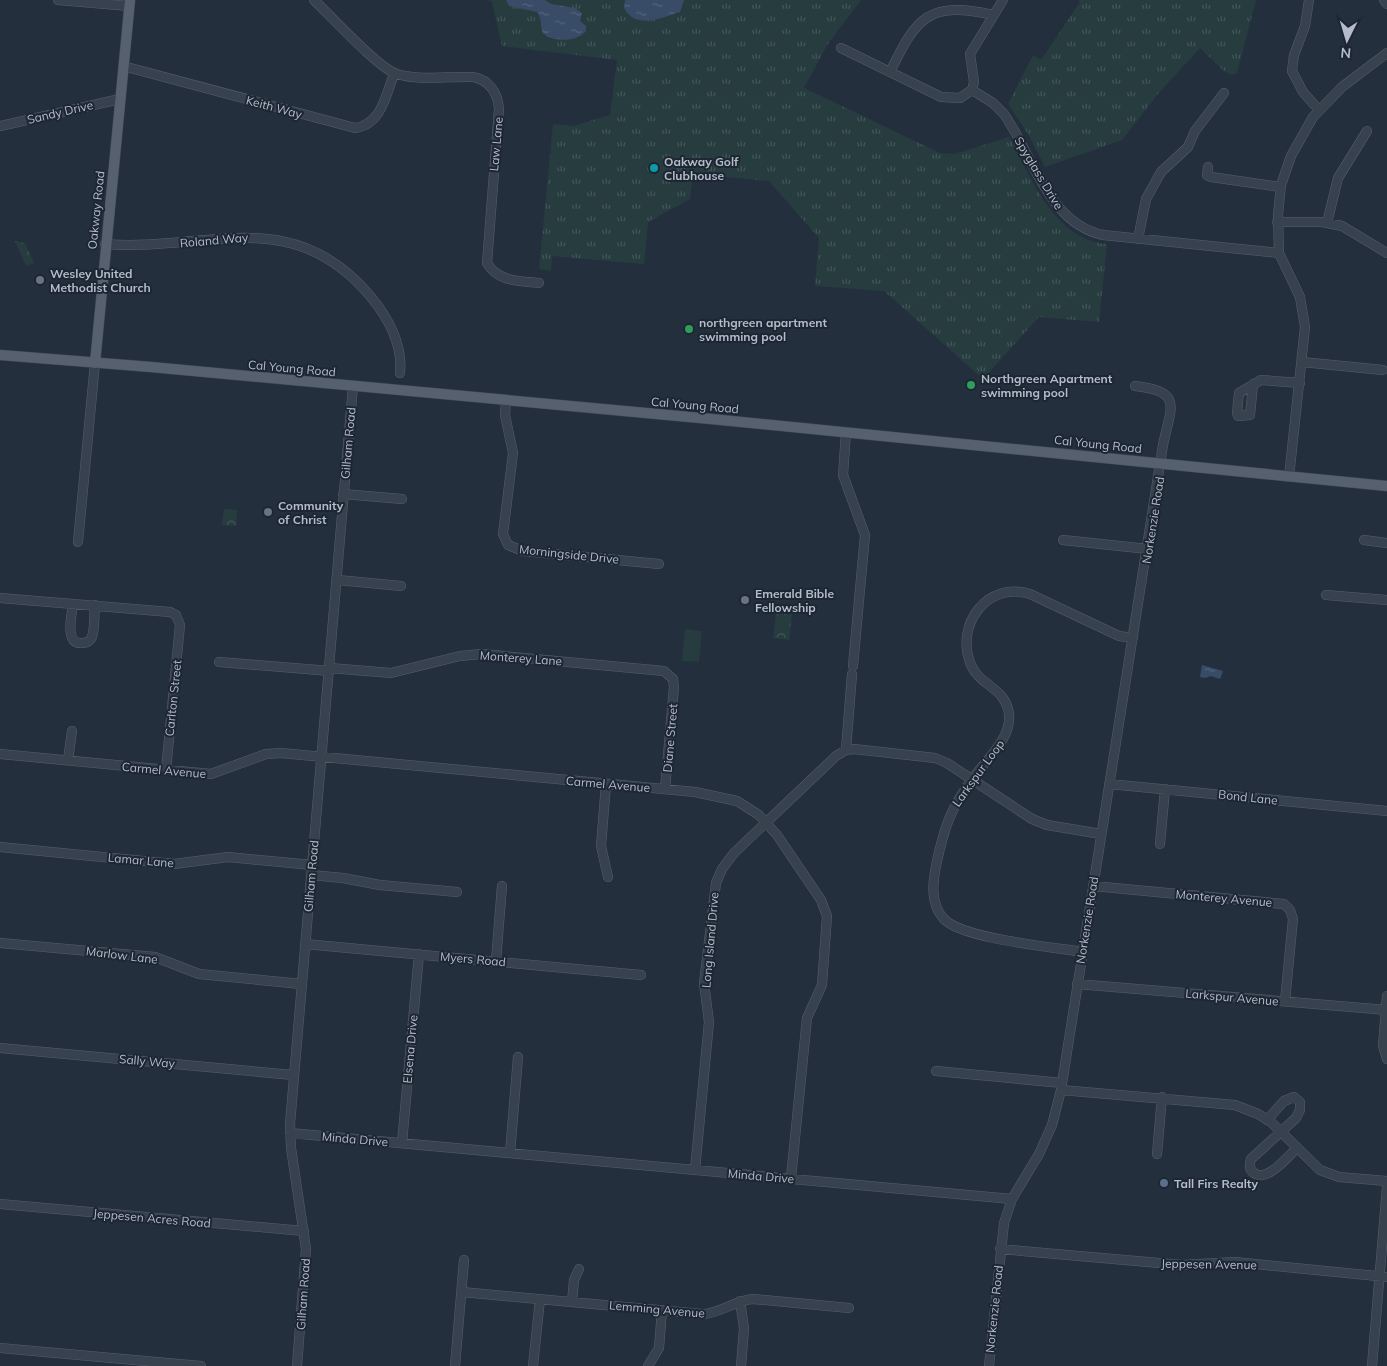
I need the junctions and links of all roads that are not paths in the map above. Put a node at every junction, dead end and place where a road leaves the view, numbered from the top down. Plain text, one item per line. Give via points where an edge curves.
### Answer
1 (58, 0) edge
2 (314, 0) edge
3 (1003, 0) edge
4 (1309, 0) edge
5 (1384, 0) edge
6 (130, 3) edge
7 (1387, 4) edge
8 (993, 15) junction
9 (842, 48) dead end
10 (1387, 53) edge
11 (123, 66) junction
12 (890, 72) junction
13 (394, 74) junction
14 (972, 90) junction
15 (1224, 93) dead end
16 (120, 99) junction
17 (1318, 110) junction
18 (0, 126) edge
19 (1367, 131) dead end
20 (1208, 167) dead end
21 (1281, 187) junction
22 (1277, 222) junction
23 (1327, 223) junction
24 (1138, 239) junction
25 (105, 244) junction
26 (1279, 253) junction
27 (1387, 253) edge
28 (539, 283) dead end
29 (0, 355) edge
30 (1302, 362) junction
31 (95, 363) junction
32 (1384, 370) dead end
33 (400, 373) dead end
34 (1300, 383) junction
35 (1253, 384) dead end
36 (353, 386) junction
37 (1135, 386) dead end
38 (506, 400) junction
39 (846, 432) junction
40 (1161, 464) junction
41 (1289, 477) junction
42 (1387, 486) edge
43 (344, 494) junction
44 (402, 499) dead end
45 (1063, 540) dead end
46 (1364, 540) dead end
47 (78, 542) dead end
48 (1387, 542) edge
49 (1148, 548) junction
50 (659, 564) dead end
51 (338, 580) junction
52 (401, 586) dead end
53 (1326, 594) dead end
54 (1387, 594) edge
55 (0, 598) edge
56 (1387, 600) edge
57 (72, 604) junction
58 (95, 606) junction
59 (1133, 638) junction
60 (219, 662) dead end
61 (330, 669) junction
62 (674, 687) joint
63 (72, 732) dead end
64 (846, 750) junction
65 (0, 754) edge
66 (321, 758) junction
67 (68, 760) junction
68 (166, 770) junction
69 (972, 779) junction
70 (606, 784) junction
71 (1109, 784) junction
72 (665, 789) junction
73 (1165, 789) junction
74 (1387, 811) edge
75 (767, 822) junction
76 (1101, 834) junction
77 (1160, 844) dead end
78 (0, 847) edge
79 (312, 865) junction
80 (311, 875) junction
81 (608, 877) dead end
82 (502, 886) dead end
83 (1093, 886) junction
84 (457, 892) dead end
85 (0, 943) edge
86 (305, 944) junction
87 (1083, 952) junction
88 (419, 954) junction
89 (496, 962) junction
90 (641, 975) dead end
91 (301, 984) junction
92 (1077, 984) junction
93 (1387, 996) edge
94 (1285, 1001) junction
95 (1386, 1010) edge
96 (0, 1048) edge
97 (518, 1057) dead end
98 (1387, 1060) edge
99 (936, 1072) dead end
100 (293, 1075) junction
101 (1061, 1086) junction
102 (1162, 1098) junction
103 (1267, 1120) junction
104 (290, 1132) junction
105 (1282, 1132) junction
106 (402, 1143) junction
107 (1297, 1148) junction
108 (510, 1153) junction
109 (1157, 1154) dead end
110 (695, 1170) junction
111 (791, 1178) junction
112 (1387, 1181) edge
113 (1387, 1187) edge
114 (1012, 1199) junction
115 (0, 1204) edge
116 (304, 1230) junction
117 (1000, 1249) junction
118 (464, 1260) dead end
119 (579, 1269) dead end
120 (1383, 1277) edge
121 (462, 1292) junction
122 (540, 1299) junction
123 (572, 1302) junction
124 (740, 1302) junction
125 (849, 1308) dead end
126 (662, 1310) junction
127 (0, 1348) edge
128 (98, 1362) edge
129 (196, 1366) edge
130 (202, 1366) edge
131 (297, 1366) edge
132 (455, 1366) edge
133 (533, 1366) edge
134 (648, 1366) edge
135 (741, 1366) edge
136 (989, 1366) edge
137 (1372, 1366) edge

1 - 6 street
2 - 13 street
3 - 8 street
4 - 17 street via 1292,70 1303,92
5 - 7 street
6 - 11 main road, Oakway Road
8 - 12 street via 961,5 944,6 928,12 912,28
8 - 14 street via 970,54
9 - 12 street
10 - 17 street
11 - 13 street, Keith Way via 355,128 377,116
11 - 16 main road, Oakway Road
12 - 14 street via 946,98 964,96
13 - 28 street, Law Lane via 473,78 483,80 492,88 499,110 487,263 499,276
14 - 24 street, Spyglass Drive via 1004,114 1055,203 1068,218 1096,234
15 - 24 street via 1188,147 1161,172 1146,199
16 - 18 street, Sandy Drive
16 - 25 main road, Oakway Road
17 - 21 street via 1295,145
19 - 23 street via 1338,178
20 - 21 street via 1207,175 1211,177
21 - 22 street
22 - 23 street
22 - 26 street
23 - 27 street via 1355,232
24 - 26 street, Spyglass Drive
25 - 31 main road, Oakway Road
25 - 33 street, Roland Way via 149,246 245,236 277,240 310,251 342,269 375,302 397,342
26 - 30 street via 1303,306
29 - 31 main road, Cal Young Road
30 - 32 street
30 - 34 street
31 - 36 main road, Cal Young Road
31 - 47 street, Oakway Road
34 - 35 street via 1260,380
34 - 41 street
36 - 38 main road, Cal Young Road
36 - 43 street, Gilham Road
37 - 40 street via 1158,390 1170,403 1171,418
38 - 39 main road, Cal Young Road
38 - 50 street, Morningside Drive via 505,415 512,453 503,534 508,545 523,551
39 - 40 main road, Cal Young Road
39 - 64 street via 843,475 865,535
40 - 41 main road, Cal Young Road
40 - 49 street, Norkenzie Road
41 - 42 main road, Cal Young Road
43 - 44 street
43 - 51 street, Gilham Road
45 - 49 street
46 - 48 street
49 - 59 street, Norkenzie Road
51 - 52 street
51 - 61 street, Gilham Road
53 - 56 street
54 - 56 street
55 - 57 street
57 - 58 street
57 - 58 street via 70,633 79,644 92,637
58 - 68 street, Carlton Street via 172,612 178,616 180,625
59 - 69 street, Larkspur Loop via 1119,636 1025,592 1008,591 986,600 974,613 970,624 968,656 977,674 1004,698 1009,719 1004,737
59 - 71 street, Norkenzie Road
60 - 61 street, Monterey Lane
61 - 62 street, Monterey Lane via 391,673 460,656 494,654 660,670 670,676
61 - 66 street, Gilham Road
62 - 72 street, Diane Street
63 - 67 street
64 - 69 street via 929,756
64 - 75 street, Long Island Drive
65 - 67 street, Carmel Avenue
66 - 68 street, Carmel Avenue via 276,753 214,774
66 - 70 street, Carmel Avenue
66 - 79 street, Gilham Road
67 - 68 street, Carmel Avenue
69 - 76 street via 1032,820
69 - 87 street, Larkspur Loop via 947,819 935,870 933,891 944,918 962,930
70 - 72 street, Carmel Avenue
70 - 81 street via 601,846
71 - 73 street, Bond Lane
71 - 76 street, Norkenzie Road
72 - 75 street, Carmel Avenue via 728,798 746,806
73 - 74 street, Bond Lane
73 - 77 street
75 - 110 street, Long Island Drive via 730,857 714,889 704,983 709,1022
75 - 111 street, Carmel Avenue via 821,900 828,921 822,985 807,1018
76 - 83 street, Norkenzie Road
78 - 79 street, Lamar Lane via 174,864 228,857
79 - 80 street, Gilham Road
80 - 84 street
80 - 86 street, Gilham Road
82 - 89 street
83 - 87 street, Norkenzie Road
83 - 94 street, Monterey Avenue via 1284,904 1293,919
85 - 91 street, Marlow Lane via 155,957 199,974
86 - 88 street, Myers Road
86 - 91 street, Gilham Road
87 - 92 street, Norkenzie Road
88 - 89 street, Myers Road
88 - 106 street, Elsena Drive
89 - 90 street, Myers Road
91 - 100 street, Gilham Road
92 - 94 street, Larkspur Avenue
92 - 101 street, Norkenzie Road
93 - 95 street
94 - 95 street, Larkspur Avenue
95 - 98 street via 1383,1046
96 - 100 street, Sally Way
97 - 108 street
99 - 101 street
100 - 104 street, Gilham Road
101 - 102 street
101 - 114 street, Norkenzie Road via 1052,1125 1040,1154
102 - 103 street via 1235,1105
102 - 109 street
103 - 105 street
103 - 105 street via 1287,1099 1298,1099 1301,1105 1298,1114
104 - 106 street, Minda Drive
104 - 116 street, Gilham Road
105 - 107 street
105 - 107 street via 1251,1159 1249,1166 1253,1172 1260,1176 1267,1174
106 - 108 street, Minda Drive
107 - 112 street via 1313,1165 1329,1174
108 - 110 street, Minda Drive
110 - 111 street, Minda Drive
111 - 114 street, Minda Drive
113 - 120 street
114 - 117 street, Norkenzie Road
115 - 116 street, Jeppesen Acres Road
116 - 131 street, Gilham Road via 306,1269
117 - 120 street, Jeppesen Avenue via 1176,1265 1235,1262
117 - 136 street, Norkenzie Road
118 - 121 street
119 - 123 street via 574,1280
120 - 137 street
121 - 122 street, Lemming Avenue
121 - 132 street
122 - 123 street, Lemming Avenue
122 - 133 street
123 - 126 street, Lemming Avenue
124 - 125 street, Lemming Avenue via 759,1299
124 - 126 street, Lemming Avenue via 707,1314
124 - 135 street via 744,1328
126 - 134 street via 658,1348
127 - 128 street
128 - 129 street
129 - 130 street

